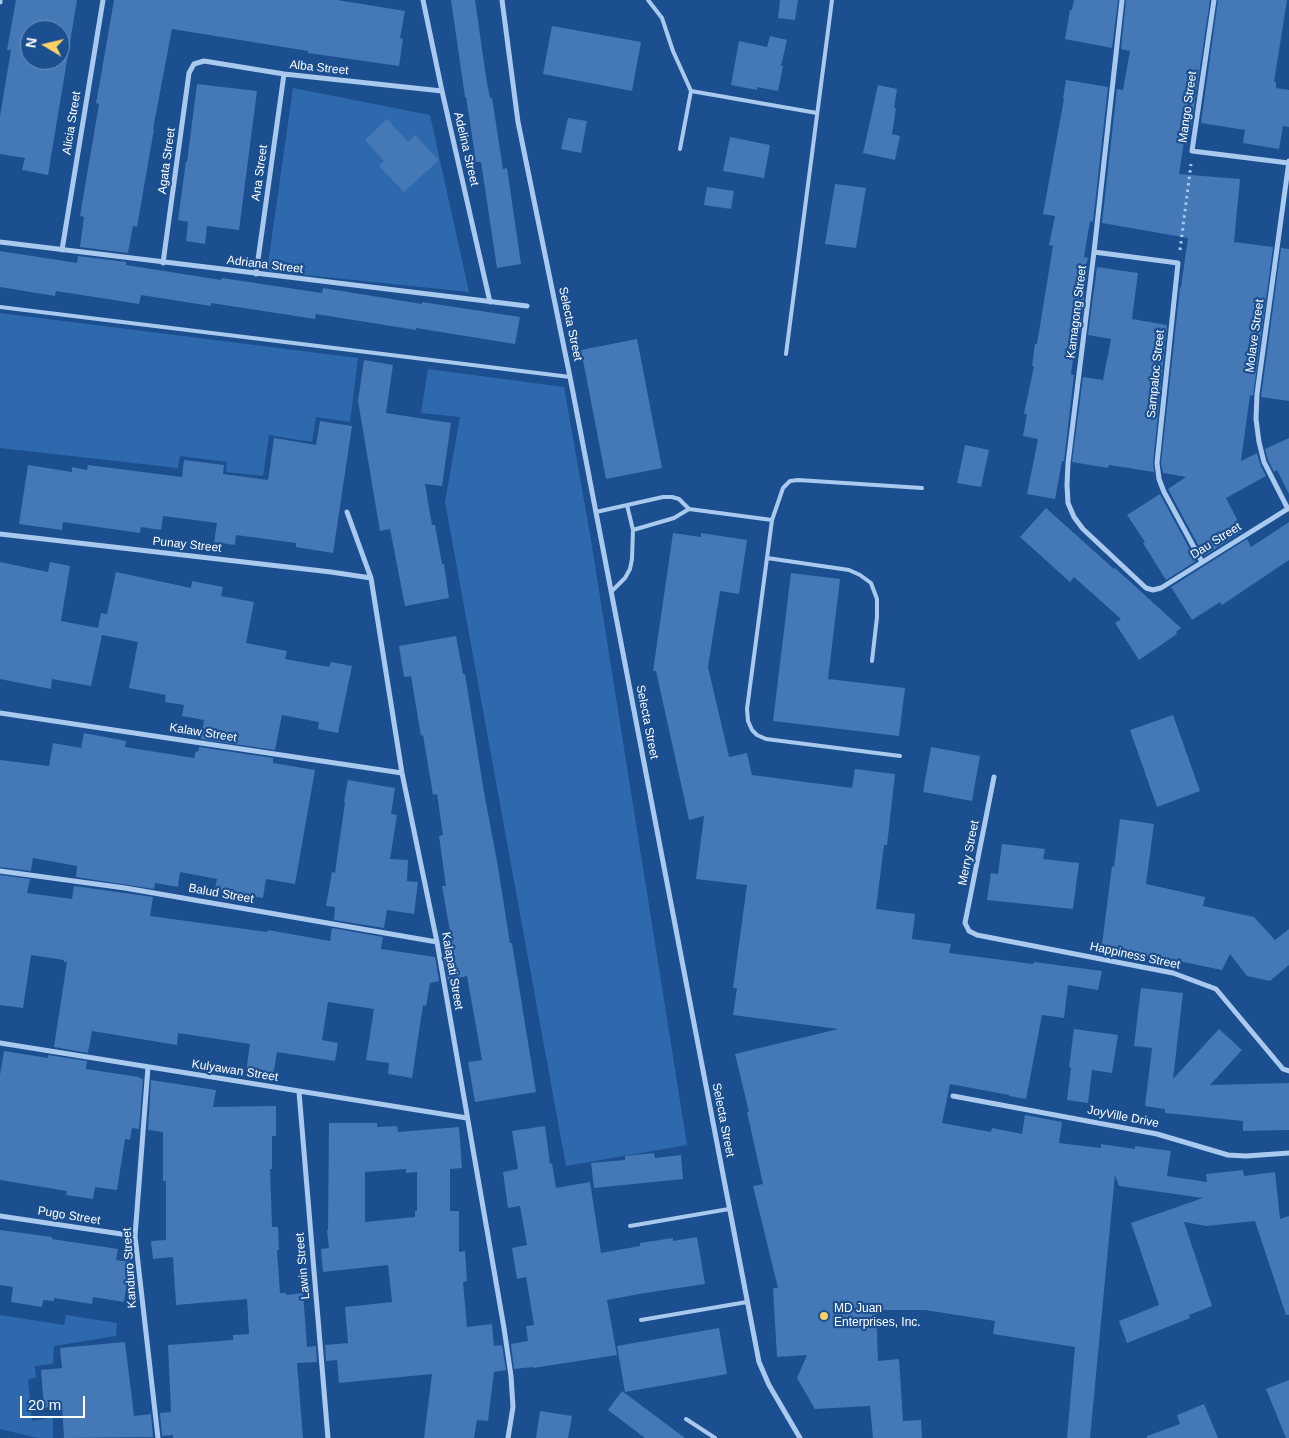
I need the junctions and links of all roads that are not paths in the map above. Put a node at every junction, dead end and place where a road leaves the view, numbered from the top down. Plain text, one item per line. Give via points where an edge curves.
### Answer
1 (102, 0) edge
2 (423, 0) edge
3 (502, 0) edge
4 (648, 0) edge
5 (832, 0) edge
6 (1122, 0) edge
7 (1214, 0) edge
8 (194, 64) joint
9 (284, 74) junction
10 (442, 91) junction
11 (691, 91) junction
12 (817, 114) junction
13 (680, 149) dead end
14 (1289, 162) edge
15 (0, 242) edge
16 (62, 250) junction
17 (1094, 252) junction
18 (163, 262) junction
19 (256, 274) junction
20 (490, 302) junction
21 (527, 306) dead end
22 (0, 307) edge
23 (786, 354) dead end
24 (570, 377) junction
25 (922, 488) dead end
26 (627, 505) junction
27 (1289, 508) edge
28 (689, 509) junction
29 (347, 512) dead end
30 (596, 512) junction
31 (772, 520) junction
32 (633, 530) junction
33 (0, 534) edge
34 (767, 558) junction
35 (1202, 562) junction
36 (371, 578) junction
37 (1153, 590) joint
38 (612, 591) junction
39 (872, 662) dead end
40 (0, 712) edge
41 (900, 756) dead end
42 (402, 773) junction
43 (994, 777) dead end
44 (0, 871) edge
45 (969, 931) joint
46 (437, 942) junction
47 (0, 1044) edge
48 (148, 1067) junction
49 (1289, 1071) edge
50 (299, 1092) junction
51 (953, 1096) dead end
52 (468, 1118) junction
53 (1289, 1153) edge
54 (730, 1209) junction
55 (0, 1216) edge
56 (630, 1226) dead end
57 (136, 1236) junction
58 (747, 1302) junction
59 (641, 1320) dead end
60 (686, 1419) dead end
61 (158, 1438) edge
62 (328, 1438) edge
63 (508, 1438) edge
64 (715, 1438) edge
65 (800, 1438) edge

1 - 16 street, Alicia Street
2 - 10 street, Adelina Street
3 - 24 street, Selecta Street via 518,122
4 - 11 lane via 662,18
5 - 12 lane
6 - 17 street, Kamagong Street
7 - 14 street, Mango Street via 1192,151
8 - 9 street, Alba Street via 204,61
8 - 18 street, Agata Street via 189,73
9 - 10 street, Alba Street
9 - 19 street, Ana Street
10 - 20 street, Adelina Street
11 - 12 lane
11 - 13 lane
12 - 23 lane
14 - 27 street, Molave Street via 1256,419 1264,462
15 - 16 street, Adriana Street
16 - 18 street, Adriana Street
17 - 35 street, Sampaloc Street via 1178,263 1157,463 1164,492
17 - 37 street, Kamagong Street via 1068,463 1068,503 1083,529 1146,588
18 - 19 street, Adriana Street
19 - 20 street, Adriana Street
20 - 21 street, Adriana Street
22 - 24 lane
24 - 30 street, Selecta Street
25 - 31 lane via 790,480
26 - 28 lane via 672,497
26 - 30 lane
26 - 32 lane
27 - 35 street, Dau Street
28 - 31 lane
28 - 32 lane via 674,518
29 - 36 street, Kalapati Street
30 - 38 street, Selecta Street
31 - 34 lane
32 - 38 lane via 630,569
33 - 36 street, Punay Street
34 - 39 lane via 849,570 871,583 877,600
34 - 41 lane via 747,710 752,730 774,740
35 - 37 street, Dau Street
36 - 42 street, Kalapati Street
38 - 54 street, Selecta Street
40 - 42 street, Kalaw Street
42 - 46 street, Kalapati Street
43 - 45 street, Merry Street via 965,923
44 - 46 street, Balud Street via 125,888
45 - 49 street, Happiness Street via 1173,973 1216,989 1283,1069
46 - 52 street, Kalapati Street
47 - 48 street, Kulyawan Street
48 - 50 street, Kulyawan Street
48 - 57 street, Kanduro Street
50 - 52 street, Kulyawan Street
50 - 62 street, Lawin Street
51 - 53 street, JoyVille Drive via 1157,1134 1228,1155
52 - 63 street, Kalapati Street via 513,1391
54 - 56 lane
54 - 58 street, Selecta Street
55 - 57 street, Pugo Street
57 - 61 street, Kanduro Street
58 - 59 lane
58 - 65 street, Selecta Street via 759,1362
60 - 64 lane

